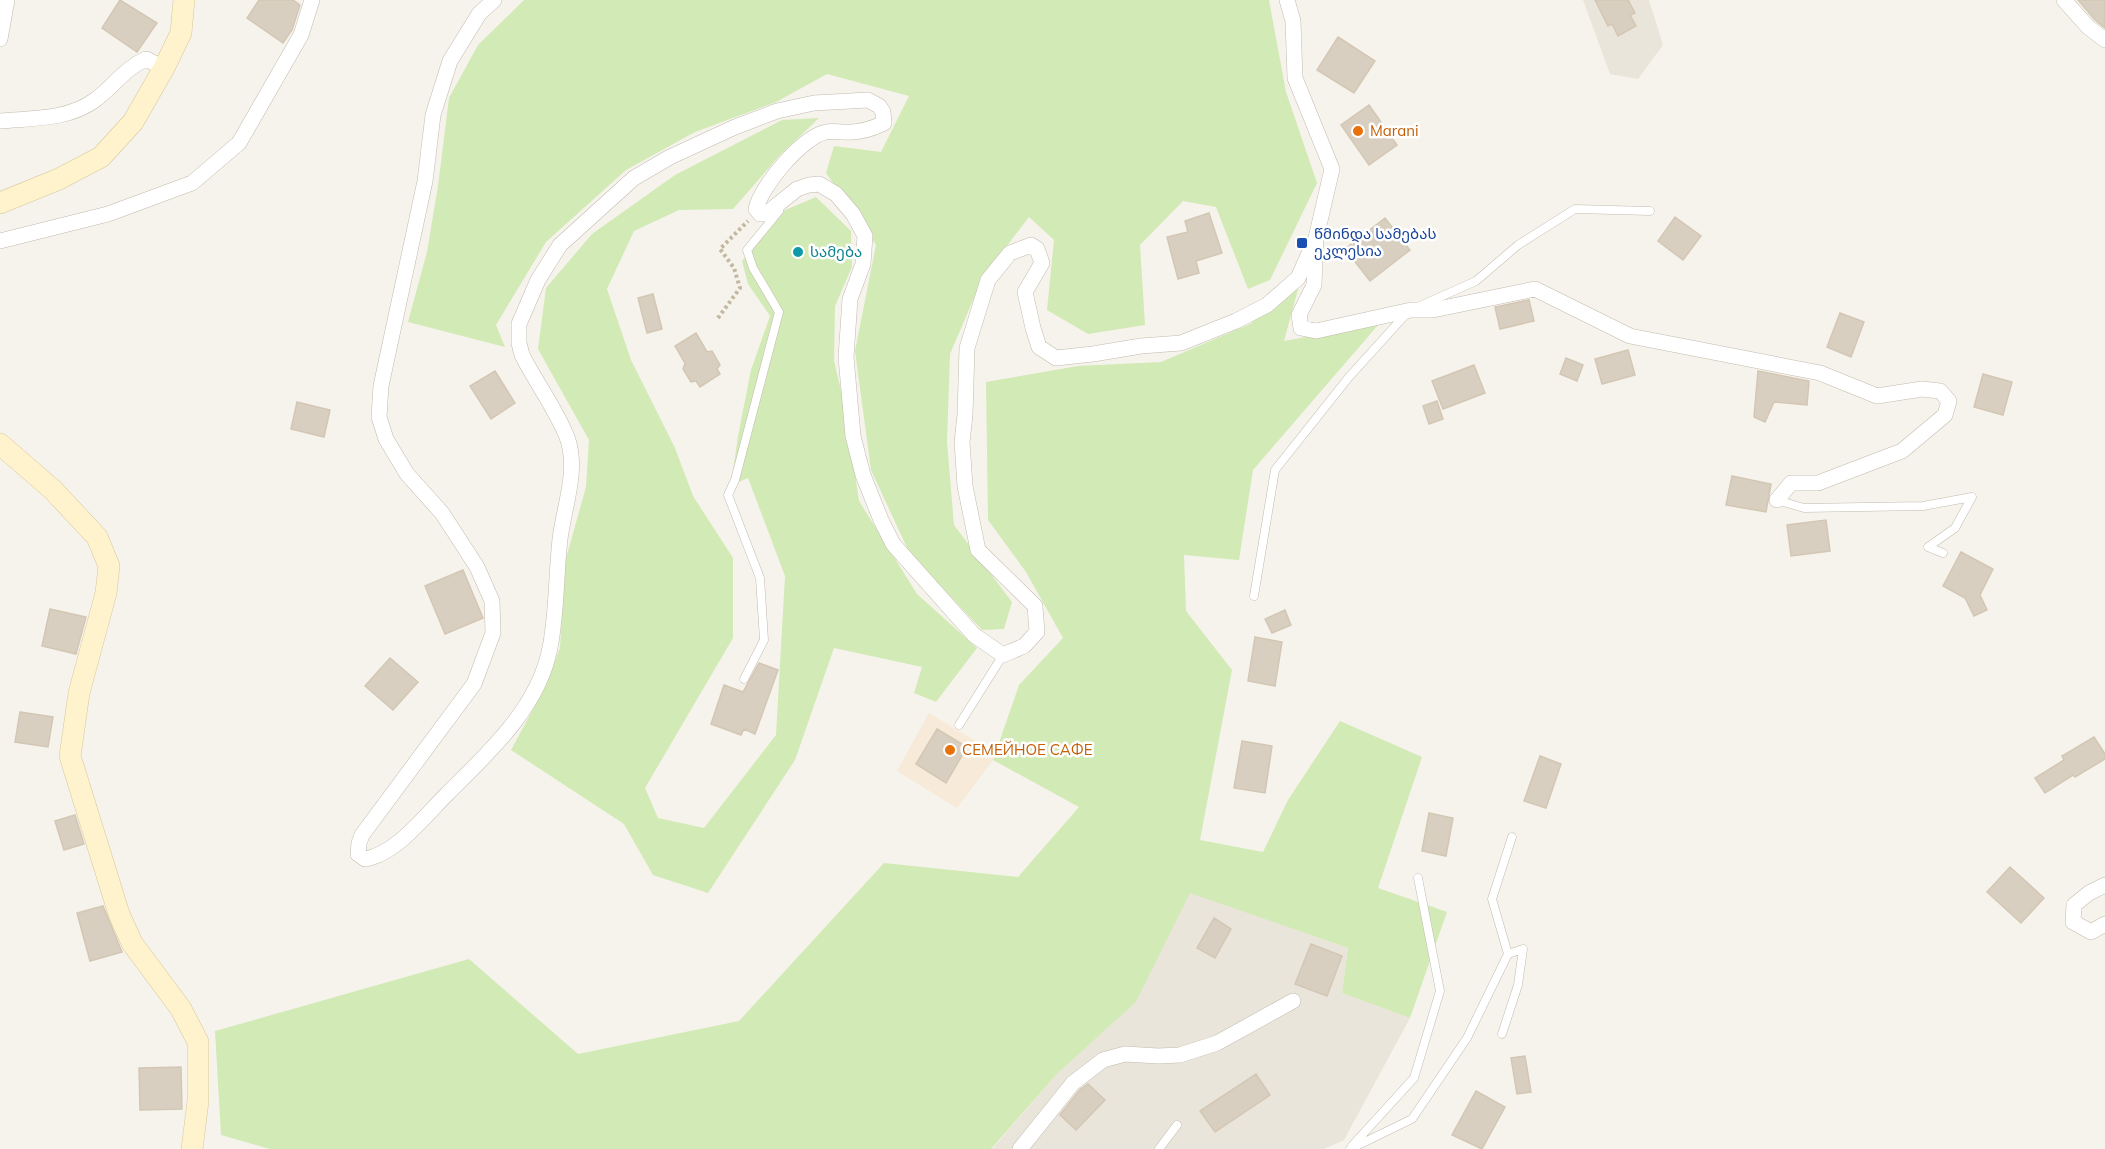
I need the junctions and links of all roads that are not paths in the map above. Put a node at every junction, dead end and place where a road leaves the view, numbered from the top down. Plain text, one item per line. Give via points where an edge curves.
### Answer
1 (7, 0) edge
2 (184, 0) edge
3 (312, 0) edge
4 (494, 0) edge
5 (1287, 0) edge
6 (2064, 0) edge
7 (0, 39) edge
8 (2105, 40) edge
9 (165, 68) junction
10 (0, 121) edge
11 (797, 189) junction
12 (11, 195) edge
13 (1650, 211) dead end
14 (1316, 238) junction
15 (0, 241) edge
16 (1411, 310) junction
17 (0, 444) edge
18 (1777, 500) joint
19 (1943, 553) dead end
20 (1254, 596) dead end
21 (1003, 655) junction
22 (744, 679) dead end
23 (959, 725) dead end
24 (1512, 837) dead end
25 (1418, 878) dead end
26 (2105, 885) edge
27 (2105, 924) edge
28 (1508, 954) junction
29 (1293, 1001) dead end
30 (1502, 1034) dead end
31 (1177, 1125) dead end
32 (192, 1149) edge
33 (1020, 1149) edge
34 (1159, 1149) edge
35 (1350, 1149) edge

1 - 7 street
2 - 9 street via 181,33
3 - 15 street via 301,35 239,143 192,183 108,214
4 - 11 street via 479,15 450,61 433,115 425,181 381,386 379,417 386,439 407,474 442,513 477,567 492,601 493,633 474,684 363,835 358,854 365,859 390,848 492,749 515,722 537,686 550,649 560,538 573,465 568,439 522,356 519,324 538,280 560,245 634,178 735,127 777,111 814,103 868,100 884,111 884,123 874,128 825,132 795,150 770,181 757,204 758,212 766,214
5 - 14 street via 1293,21 1295,78 1332,170
6 - 8 street
9 - 10 street via 146,59 133,65 96,100 73,113
9 - 12 street via 133,122 101,158 59,179
11 - 21 street via 819,184 836,194 865,236 863,264 850,299 846,357 853,436 881,520 893,544 974,634
11 - 22 lane via 747,250 779,312 728,495 760,578 764,640
13 - 16 lane via 1575,209 1518,245 1476,281
14 - 16 street via 1314,285 1299,315 1301,328 1316,331
14 - 21 street via 1298,278 1268,305 1181,343 1056,358 1039,346 1025,292 1042,263 1037,249 1031,244 1010,253 988,280 967,348 962,442 965,486 978,550 1035,606 1036,632 1024,646
16 - 18 street via 1433,310 1535,289 1630,336 1820,373 1877,396 1922,389 1940,391 1949,401 1945,415 1902,451 1818,483 1791,483
16 - 20 lane via 1349,377 1275,470
17 - 32 street via 53,490 97,537 110,566 79,693 70,756 119,914 132,943 181,1009 198,1042 198,1101
18 - 19 lane via 1804,508 1923,506 1972,497 1955,528 1928,547
21 - 23 lane
24 - 28 lane via 1492,899
25 - 35 lane via 1440,991 1414,1078
26 - 27 street via 2074,905 2073,922 2091,932
28 - 30 lane via 1522,949 1518,985
28 - 35 lane via 1467,1038 1412,1119
29 - 33 street via 1217,1043 1180,1055 1125,1054 1103,1060 1073,1083
31 - 34 lane

